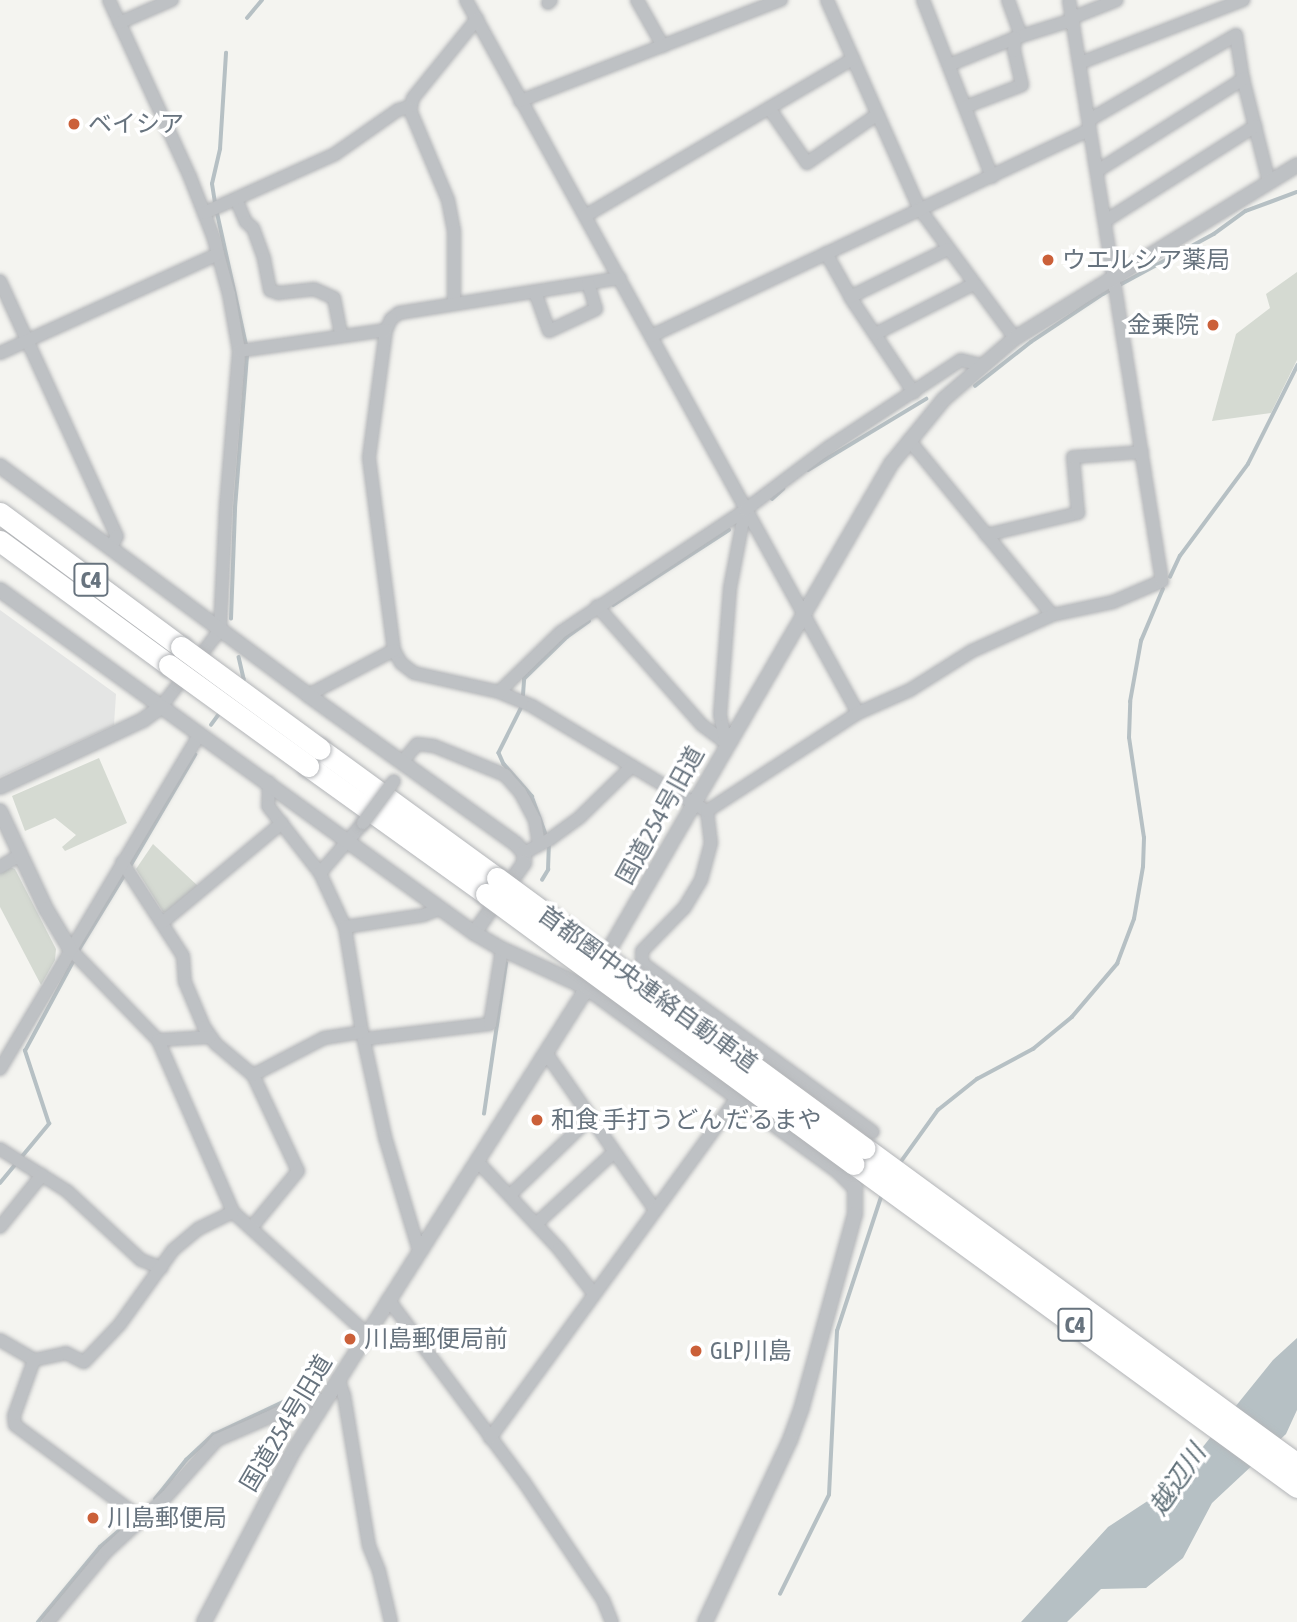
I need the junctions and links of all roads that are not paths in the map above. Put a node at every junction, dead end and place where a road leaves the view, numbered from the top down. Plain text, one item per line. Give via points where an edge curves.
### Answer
1 (109, 0) edge
2 (172, 0) edge
3 (637, 0) edge
4 (827, 0) edge
5 (923, 0) edge
6 (1008, 0) edge
7 (1069, 0) edge
8 (1117, 0) edge
9 (1243, 0) edge
10 (774, 1) edge
11 (470, 2) edge
12 (477, 19) junction
13 (1072, 19) junction
14 (119, 23) junction
15 (1018, 37) junction
16 (663, 46) junction
17 (853, 59) junction
18 (1080, 63) junction
19 (949, 65) junction
20 (1243, 79) junction
21 (520, 101) junction
22 (411, 106) junction
23 (965, 107) junction
24 (769, 108) junction
25 (878, 114) junction
26 (1090, 124) junction
27 (1255, 126) junction
28 (1297, 165) edge
29 (1097, 171) junction
30 (992, 177) junction
31 (1269, 182) junction
32 (236, 198) junction
33 (919, 208) junction
34 (204, 213) junction
35 (585, 216) junction
36 (1105, 221) junction
37 (948, 249) junction
38 (826, 253) junction
39 (218, 254) junction
40 (620, 278) junction
41 (0, 281) edge
42 (588, 283) junction
43 (974, 284) junction
44 (1115, 284) junction
45 (535, 292) junction
46 (850, 297) junction
47 (454, 304) junction
48 (386, 330) junction
49 (874, 334) junction
50 (341, 335) junction
51 (651, 336) junction
52 (1015, 338) junction
53 (27, 341) junction
54 (239, 351) junction
55 (0, 353) edge
56 (981, 365) junction
57 (914, 393) junction
58 (909, 440) junction
59 (1142, 452) junction
60 (2, 472) edge
61 (745, 510) junction
62 (0, 513) edge
63 (986, 535) junction
64 (0, 541) edge
65 (111, 548) junction
66 (0, 590) edge
67 (600, 609) junction
68 (803, 612) junction
69 (1052, 615) junction
70 (220, 630) junction
71 (394, 650) junction
72 (499, 692) junction
73 (308, 695) junction
74 (161, 707) junction
75 (858, 712) junction
76 (200, 734) junction
77 (726, 743) junction
78 (314, 757) junction
79 (403, 764) junction
80 (632, 766) junction
81 (269, 782) junction
82 (0, 787) edge
83 (694, 804) junction
84 (0, 811) edge
85 (707, 811) junction
86 (282, 823) junction
87 (349, 841) junction
88 (545, 842) junction
89 (524, 853) junction
90 (20, 855) junction
91 (0, 867) edge
92 (126, 868) junction
93 (320, 873) junction
94 (491, 886) junction
95 (439, 909) junction
96 (163, 922) junction
97 (345, 927) junction
98 (474, 933) junction
99 (70, 949) junction
100 (502, 949) junction
101 (587, 988) junction
102 (363, 1035) junction
103 (210, 1037) junction
104 (158, 1040) junction
105 (546, 1053) junction
106 (1, 1066) edge
107 (253, 1076) junction
108 (737, 1098) junction
109 (589, 1119) junction
110 (859, 1121) junction
111 (873, 1132) dead end
112 (0, 1149) edge
113 (613, 1153) junction
114 (477, 1161) junction
115 (839, 1172) junction
116 (42, 1175) junction
117 (510, 1195) junction
118 (655, 1210) junction
119 (233, 1212) junction
120 (536, 1224) junction
121 (0, 1227) edge
122 (251, 1228) junction
123 (419, 1251) junction
124 (162, 1268) junction
125 (594, 1294) junction
126 (388, 1299) junction
127 (366, 1333) junction
128 (0, 1340) edge
129 (34, 1360) junction
130 (338, 1378) junction
131 (325, 1399) junction
132 (490, 1438) junction
133 (1297, 1464) edge
134 (1297, 1487) edge
135 (142, 1519) junction
136 (48, 1622) edge
137 (204, 1622) edge
138 (391, 1622) edge
139 (612, 1622) edge
140 (705, 1622) edge

1 - 14 street
2 - 14 street
3 - 16 street
4 - 17 street
5 - 19 street
6 - 15 street
7 - 13 street
8 - 13 street
9 - 18 street
10 - 16 street
11 - 12 street
12 - 21 street
12 - 22 street
13 - 15 street
13 - 18 street
14 - 34 street
15 - 19 street
15 - 23 street via 1014,51 1022,85
16 - 21 street
17 - 24 street
17 - 25 street
18 - 26 street
19 - 23 street
20 - 26 street via 1236,35
20 - 27 street
20 - 29 street
21 - 35 street
22 - 32 street via 398,110 335,154
22 - 47 street via 448,200 454,231
23 - 30 street
24 - 25 street via 807,163
24 - 35 street
25 - 33 street
26 - 29 street
26 - 30 street
27 - 31 street
27 - 36 street
28 - 31 street, 国道254号旧道
29 - 36 street
30 - 33 street
31 - 44 street, 国道254号旧道
32 - 34 street
32 - 50 street via 253,228 270,290 314,289 334,298
33 - 37 street
33 - 38 street
34 - 39 street
35 - 40 street
36 - 44 street
37 - 43 street
37 - 46 street
38 - 46 street
38 - 51 street
39 - 53 street
39 - 54 street
40 - 42 street
40 - 51 street
41 - 53 street
42 - 45 street
42 - 45 street via 596,309 549,331
43 - 49 street
43 - 52 street
44 - 52 street, 国道254号旧道
44 - 59 street
45 - 47 street
46 - 49 street
47 - 48 street via 399,313
48 - 50 street
48 - 71 street via 369,458
49 - 57 street
50 - 54 street
51 - 61 street
52 - 56 street, 国道254号旧道
53 - 55 street
53 - 65 street via 117,536
54 - 70 street
56 - 57 street via 961,360
56 - 58 street, 国道254号旧道
57 - 61 street via 829,447
58 - 63 street
58 - 68 street, 国道254号旧道 via 875,488
59 - 63 street via 1073,457 1078,513
59 - 69 street via 1162,581 1113,602
60 - 65 street
61 - 67 street
61 - 68 street
61 - 77 street via 730,588 720,715
62 - 78 highway, 首都圏中央連絡自動車道 / C4, bridge via 181,647
63 - 69 street
64 - 78 highway, 首都圏中央連絡自動車道 / C4, bridge via 169,665
65 - 70 street
66 - 74 street
67 - 72 street via 561,632
67 - 77 street via 702,725
68 - 75 street
68 - 77 street, 国道254号旧道
69 - 75 street via 972,651 910,690
70 - 73 street
70 - 74 street
71 - 72 street via 414,673
71 - 73 street
72 - 80 street via 555,718
73 - 79 street
74 - 76 street
74 - 82 street via 143,720
75 - 85 street
76 - 81 street
76 - 92 street
77 - 83 street, 国道254号旧道
78 - 94 highway, 首都圏中央連絡自動車道 / C4
79 - 87 street, bridge
79 - 88 street via 417,744 434,746 505,775 520,792
79 - 89 street
80 - 83 street
80 - 88 street via 603,797
81 - 86 street via 268,806
81 - 87 street
83 - 85 street
83 - 101 street, 国道254号旧道
84 - 90 street
85 - 110 street via 710,842 701,880 684,908 642,951 642,963
86 - 93 street
86 - 96 street
87 - 93 street
87 - 95 street
88 - 89 street
89 - 98 street via 515,878
90 - 91 street
90 - 99 street
92 - 96 street
92 - 99 street
93 - 97 street
94 - 133 highway, 首都圏中央連絡自動車道 / C4, bridge
94 - 134 highway, 首都圏中央連絡自動車道 / C4, bridge
95 - 97 street
95 - 98 street
96 - 103 street via 183,956 185,982
97 - 102 street
98 - 100 street
99 - 104 street
99 - 106 street
100 - 101 street
100 - 102 street via 490,1024
101 - 105 street, 国道254号旧道
101 - 108 street
102 - 107 street via 324,1038
102 - 123 street via 385,1137
103 - 104 street
103 - 107 street
104 - 119 street
105 - 109 street
105 - 114 street, 国道254号旧道
107 - 122 street via 298,1171
108 - 115 street
108 - 118 street
109 - 113 street
109 - 117 street
110 - 111 street
110 - 115 street
112 - 116 street
113 - 118 street
113 - 120 street
114 - 117 street
114 - 123 street, 国道254号旧道
115 - 140 street via 855,1188 855,1214 810,1381 790,1440
116 - 121 street
116 - 124 street via 67,1191 141,1260
117 - 120 street
118 - 125 street
119 - 122 street
119 - 124 street via 198,1229 173,1250
120 - 125 street
122 - 127 street
123 - 126 street, 国道254号旧道
124 - 129 street via 84,1362 66,1353
125 - 132 street
126 - 127 street, 国道254号旧道
126 - 132 street
127 - 130 street, 国道254号旧道
128 - 129 street
129 - 135 street via 15,1425
130 - 131 street, 国道254号旧道
130 - 138 street via 369,1546
131 - 135 street via 309,1400 217,1440
131 - 137 street, 国道254号旧道 via 261,1508
132 - 139 street via 603,1600
135 - 136 street via 100,1559

